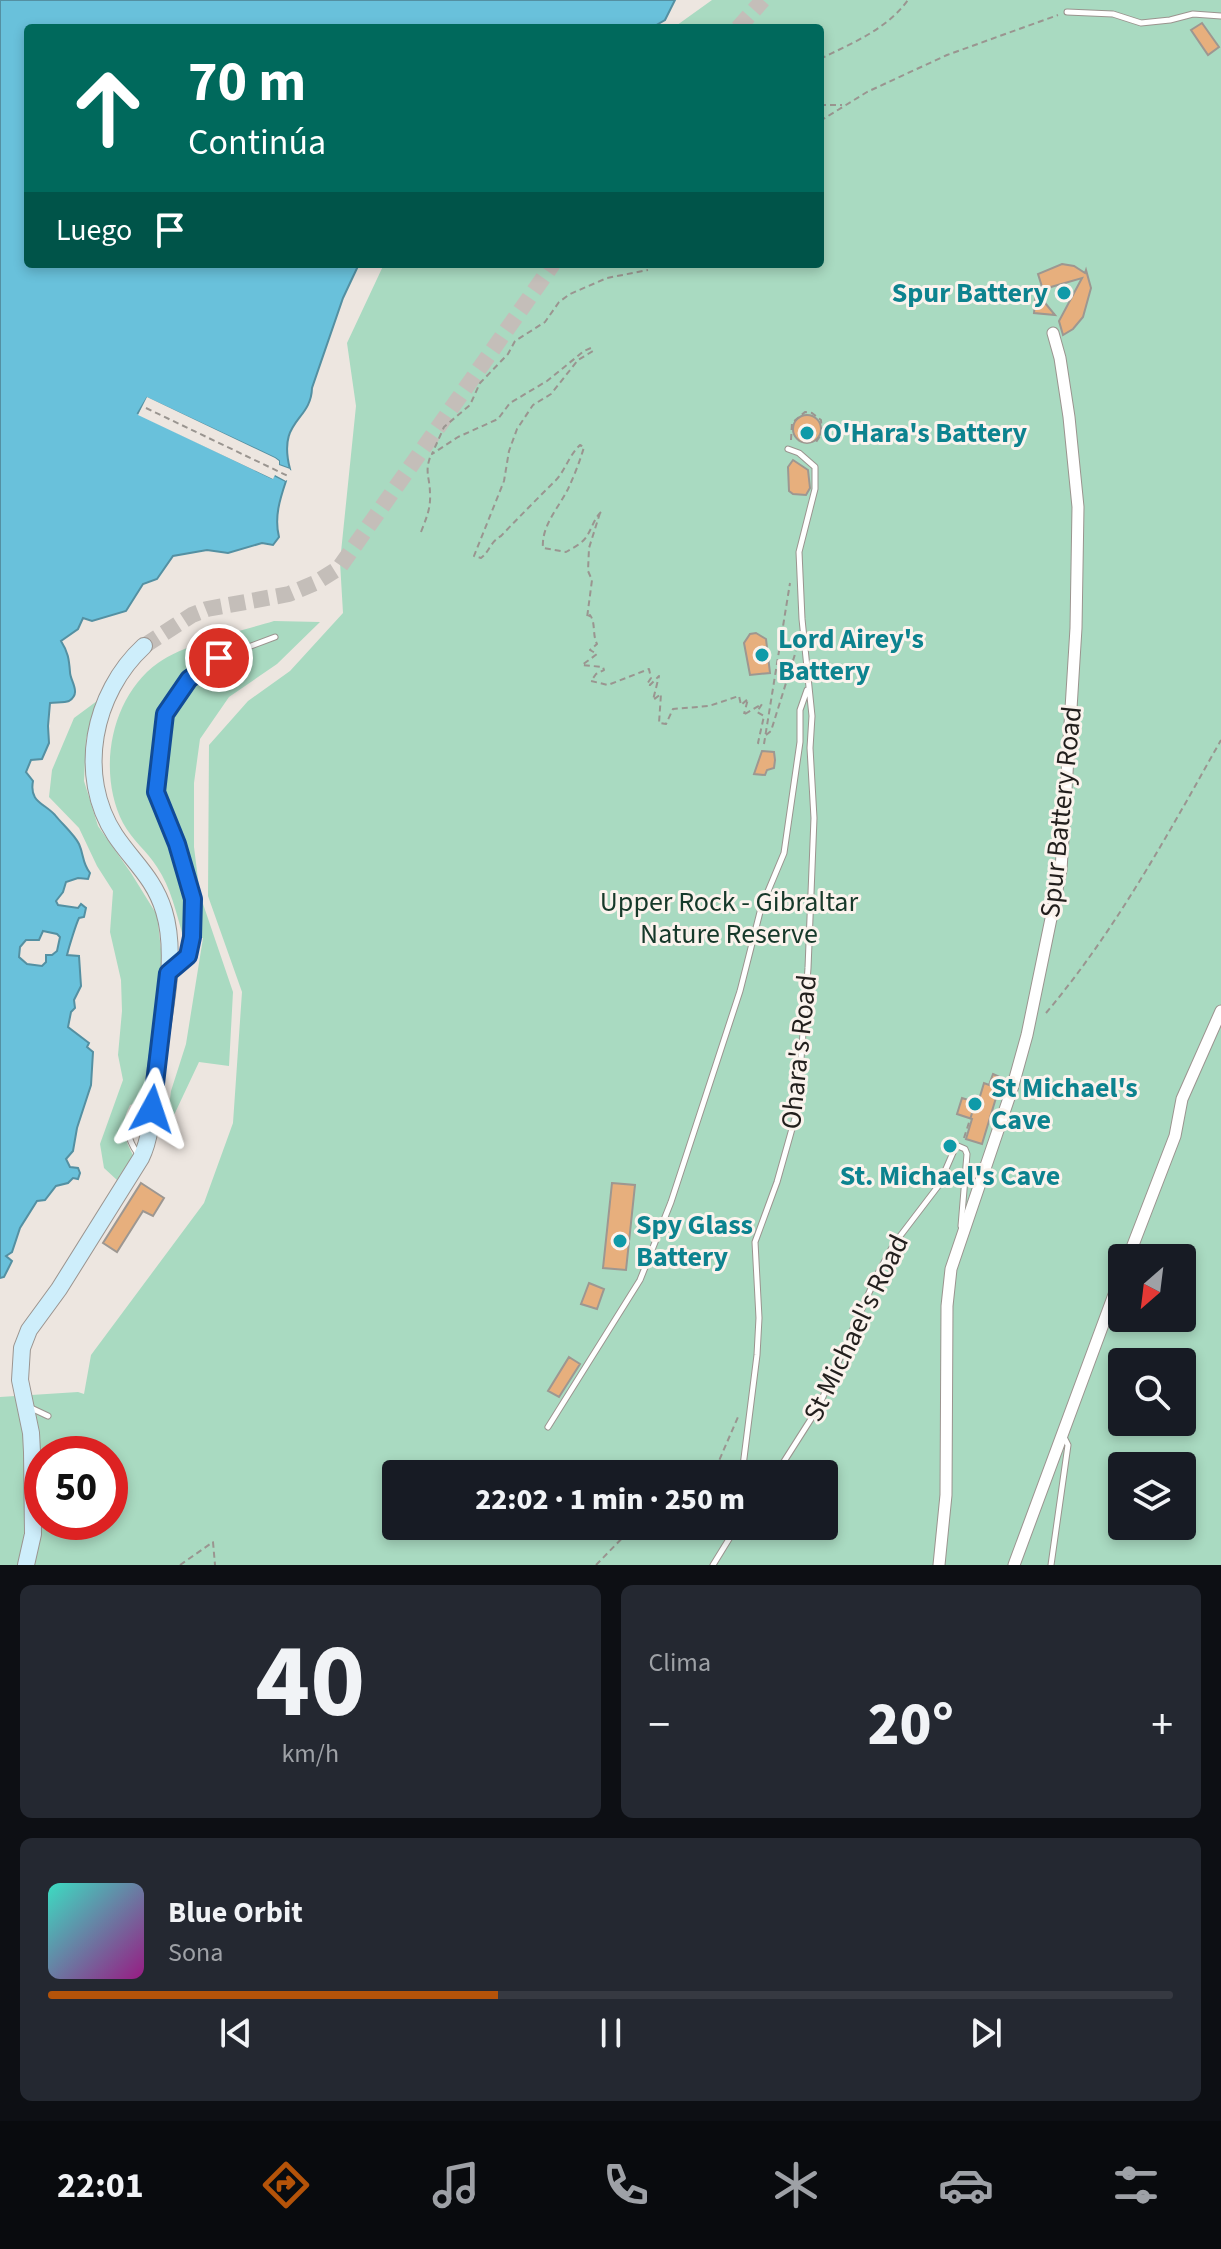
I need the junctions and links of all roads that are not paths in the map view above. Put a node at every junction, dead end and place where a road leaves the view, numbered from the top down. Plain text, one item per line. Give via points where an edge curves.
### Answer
1 (1067, 12) road end
2 (1221, 16) edge
3 (1053, 333) dead end
4 (788, 449) road end
5 (275, 637) dead end
6 (144, 646) tunnel mouth
7 (808, 689) junction
8 (168, 973) junction
9 (1221, 1011) edge
10 (960, 1242) junction
11 (1133, 1244) edge
12 (1108, 1310) edge
13 (26, 1406) junction
14 (48, 1416) dead end
15 (548, 1427) dead end
16 (1061, 1433) junction
17 (744, 1460) edge
18 (785, 1460) edge
19 (728, 1540) edge
20 (26, 1565) edge
21 (713, 1565) edge
22 (939, 1565) edge
23 (1014, 1565) edge
24 (1051, 1565) edge

1 - 2 lane via 1113,14 1141,23 1193,14
3 - 10 street, Spur Battery Road via 1078,507 1061,870 1027,1035
4 - 7 lane, Ohara's Road via 815,467 815,489 799,552
5 - 8 lane via 219,658 189,679 165,714 156,792 193,899 188,956
6 - 8 main road via 104,704 93,765 107,820 146,873 164,911
7 - 15 lane via 800,710 784,853 761,908 740,991 671,1202 640,1280
7 - 17 lane, Ohara's Road via 814,818 797,1111 755,1242 759,1318
8 - 13 main road via 147,1142 25,1339 19,1371
9 - 11 street via 1182,1099 1175,1136
10 - 18 lane, St Michael's Road via 967,1159 961,1147 955,1148 939,1185 894,1244 818,1408
10 - 22 street, Spur Battery Road via 947,1306 946,1495
12 - 16 street
13 - 14 lane
13 - 20 main road via 33,1534
16 - 23 street
16 - 24 lane via 1068,1445
19 - 21 lane

